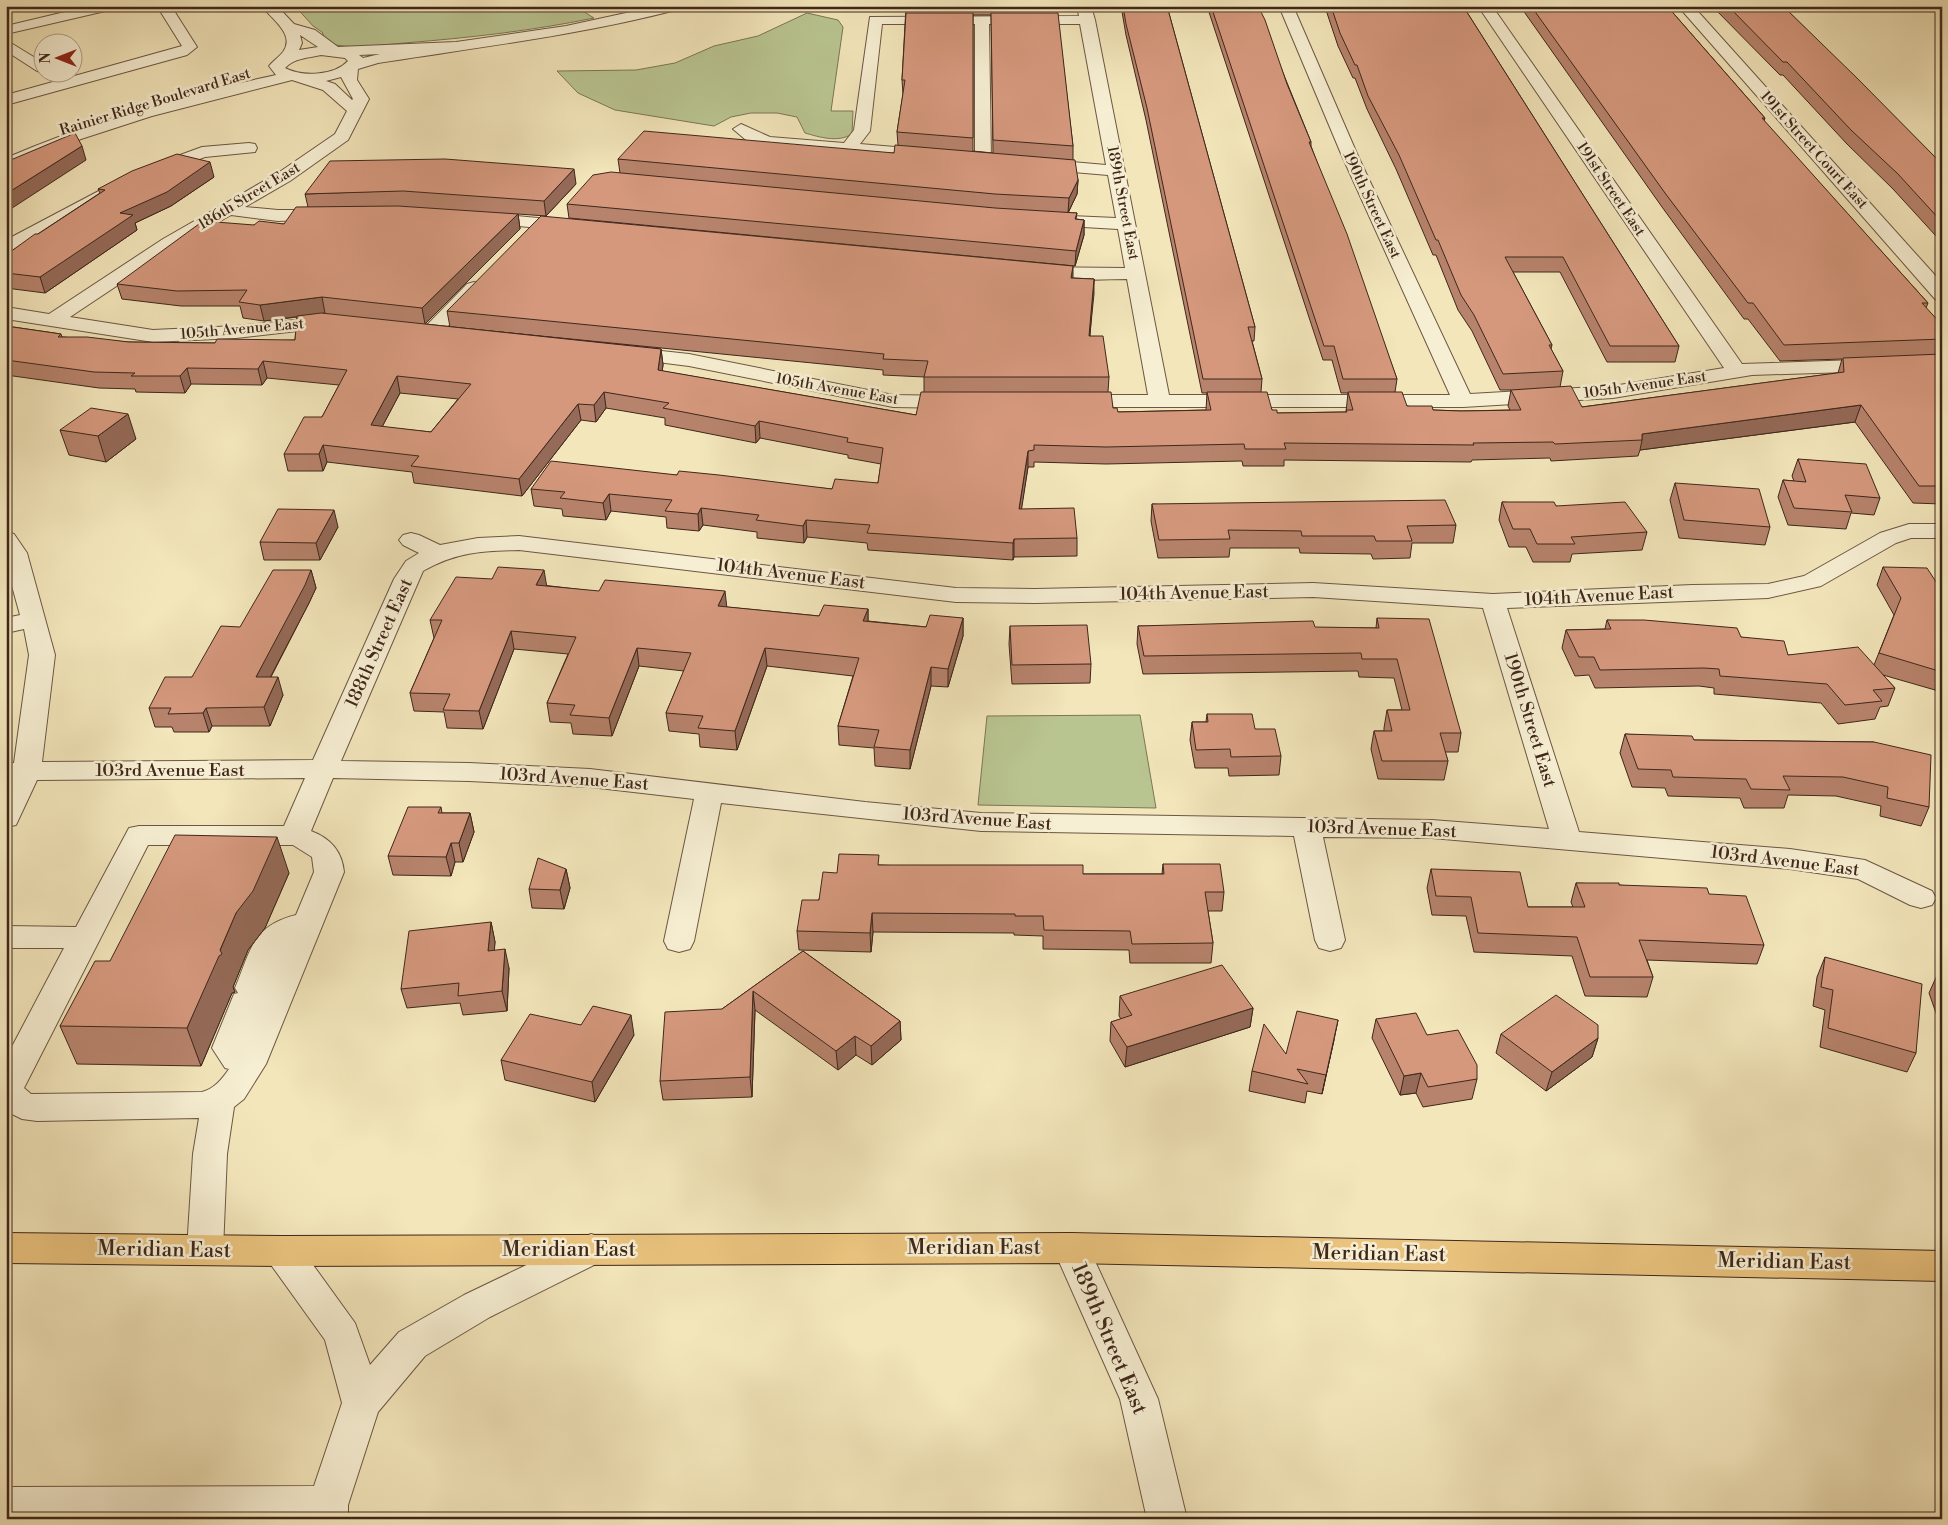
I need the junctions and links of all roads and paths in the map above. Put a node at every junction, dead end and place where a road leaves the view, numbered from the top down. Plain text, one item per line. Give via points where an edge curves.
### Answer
1 (109, 6) edge
2 (164, 6) edge
3 (269, 6) edge
4 (675, 6) edge
5 (1286, 6) edge
6 (1485, 6) edge
7 (1685, 6) edge
8 (1937, 6) edge
9 (1942, 10) edge
10 (1086, 13) edge
11 (982, 20) junction
12 (289, 26) junction
13 (6, 30) edge
14 (6, 44) edge
15 (456, 46) junction
16 (337, 51) junction
17 (32, 61) edge
18 (281, 62) junction
19 (352, 67) junction
20 (296, 77) junction
21 (65, 83) joint
22 (6, 100) edge
23 (356, 109) junction
24 (741, 129) dead end
25 (249, 148) dead end
26 (848, 148) junction
27 (6, 151) edge
28 (945, 157) edge
29 (964, 158) edge
30 (984, 160) junction
31 (1002, 161) edge
32 (1021, 163) edge
33 (6, 164) edge
34 (1116, 171) junction
35 (229, 208) junction
36 (340, 214) edge
37 (467, 216) edge
38 (1032, 218) edge
39 (551, 219) junction
40 (1126, 224) junction
41 (591, 228) edge
42 (523, 239) edge
43 (6, 248) edge
44 (1016, 269) edge
45 (489, 273) edge
46 (1136, 273) junction
47 (1942, 294) edge
48 (6, 312) edge
49 (54, 320) junction
50 (354, 324) edge
51 (460, 335) edge
52 (604, 350) edge
53 (1942, 363) edge
54 (1737, 372) junction
55 (1160, 401) junction
56 (1463, 401) junction
57 (971, 402) edge
58 (1060, 402) edge
59 (1942, 531) edge
60 (6, 540) edge
61 (412, 540) dead end
62 (437, 554) junction
63 (1493, 601) junction
64 (34, 619) junction
65 (6, 626) edge
66 (322, 769) junction
67 (17, 772) edge
68 (709, 793) junction
69 (6, 818) edge
70 (1306, 826) junction
71 (294, 836) junction
72 (1567, 840) junction
73 (1921, 898) dead end
74 (308, 924) junction
75 (6, 937) edge
76 (85, 938) junction
77 (1330, 940) dead end
78 (680, 941) dead end
79 (250, 1064) junction
80 (6, 1090) edge
81 (218, 1101) junction
82 (6, 1248) edge
83 (1071, 1248) junction
84 (205, 1250) junction
85 (591, 1250) junction
86 (282, 1251) junction
87 (1942, 1266) edge
88 (361, 1403) junction
89 (6, 1506) edge
90 (328, 1512) edge
91 (1167, 1519) edge

1 - 13 street
2 - 21 street via 190,47 173,57
3 - 12 street
4 - 15 street via 526,37
5 - 56 street, 190th Street East via 1350,156
6 - 54 street, 191st Street East
7 - 47 street, 191st Street Court East
8 - 9 street
10 - 11 street
10 - 34 street, 189th Street East
11 - 26 street via 875,20 862,130
11 - 30 street
12 - 16 street via 310,32 324,45
12 - 18 street via 295,42 293,50
14 - 17 street
15 - 16 street
15 - 19 street via 383,57
16 - 18 street, Rainier Ridge Boulevard East via 308,52
16 - 19 street via 355,57 357,61
18 - 20 street via 278,70
18 - 27 street, Rainier Ridge Boulevard East via 124,108
19 - 20 street, Rainier Ridge Boulevard East via 328,76
19 - 23 street, 186th Street East via 349,80 362,99
20 - 23 street via 329,86
20 - 33 street, Rainier Ridge Boulevard East via 222,91 149,111 87,131
21 - 22 street
23 - 35 street, 186th Street East via 342,138 284,178
24 - 26 street via 768,142
25 - 43 street via 202,152 133,178
26 - 28 street
29 - 30 street
30 - 31 street
32 - 34 street
34 - 40 street, 189th Street East
35 - 36 street via 256,215 291,217
35 - 49 street, 186th Street East via 169,243
37 - 39 street
38 - 40 street
39 - 41 street
39 - 42 street
40 - 46 street, 189th Street East
44 - 46 street via 1075,274
45 - 51 street via 421,331
46 - 55 street, 189th Street East
48 - 49 street, 105th Avenue East
49 - 50 street, 105th Avenue East via 153,336 236,332 325,321
52 - 57 street, 105th Avenue East via 689,360 893,402
53 - 54 street, 105th Avenue East
54 - 56 street, 105th Avenue East via 1613,392
55 - 56 street, 105th Avenue East
55 - 58 street, 105th Avenue East
59 - 63 street, 104th Avenue East via 1909,531 1888,538 1812,581 1768,591
60 - 64 street via 15,553
61 - 62 street
62 - 63 street, 104th Avenue East via 460,547 520,543 956,595 1313,590
62 - 66 street, 188th Street East via 414,566 406,579
63 - 72 street, 190th Street East
64 - 65 street
64 - 67 street via 42,655 38,700
66 - 67 street, 103rd Avenue East
66 - 68 street, 103rd Avenue East via 590,778
66 - 71 street, 188th Street East
67 - 69 street
68 - 70 street, 103rd Avenue East via 981,822
68 - 78 street
70 - 72 street, 103rd Avenue East via 1432,829
70 - 77 street
71 - 74 street via 319,846 329,862 329,872
71 - 76 street via 139,835
72 - 73 street, 103rd Avenue East via 1790,858 1866,870
74 - 79 street
74 - 79 street via 285,928 274,936 248,995 228,1048 237,1059
75 - 76 street
76 - 80 street
79 - 81 street via 232,1090
80 - 81 street via 22,1106 37,1108 186,1107
81 - 84 street via 210,1154
82 - 84 main road, Meridian East
83 - 85 main road, Meridian East
83 - 87 main road, Meridian East
83 - 91 street, 189th Street East via 1139,1399
84 - 86 main road, Meridian East
85 - 86 main road, Meridian East
85 - 88 street via 477,1306 412,1344
86 - 88 street via 342,1334
88 - 90 street
89 - 90 street

